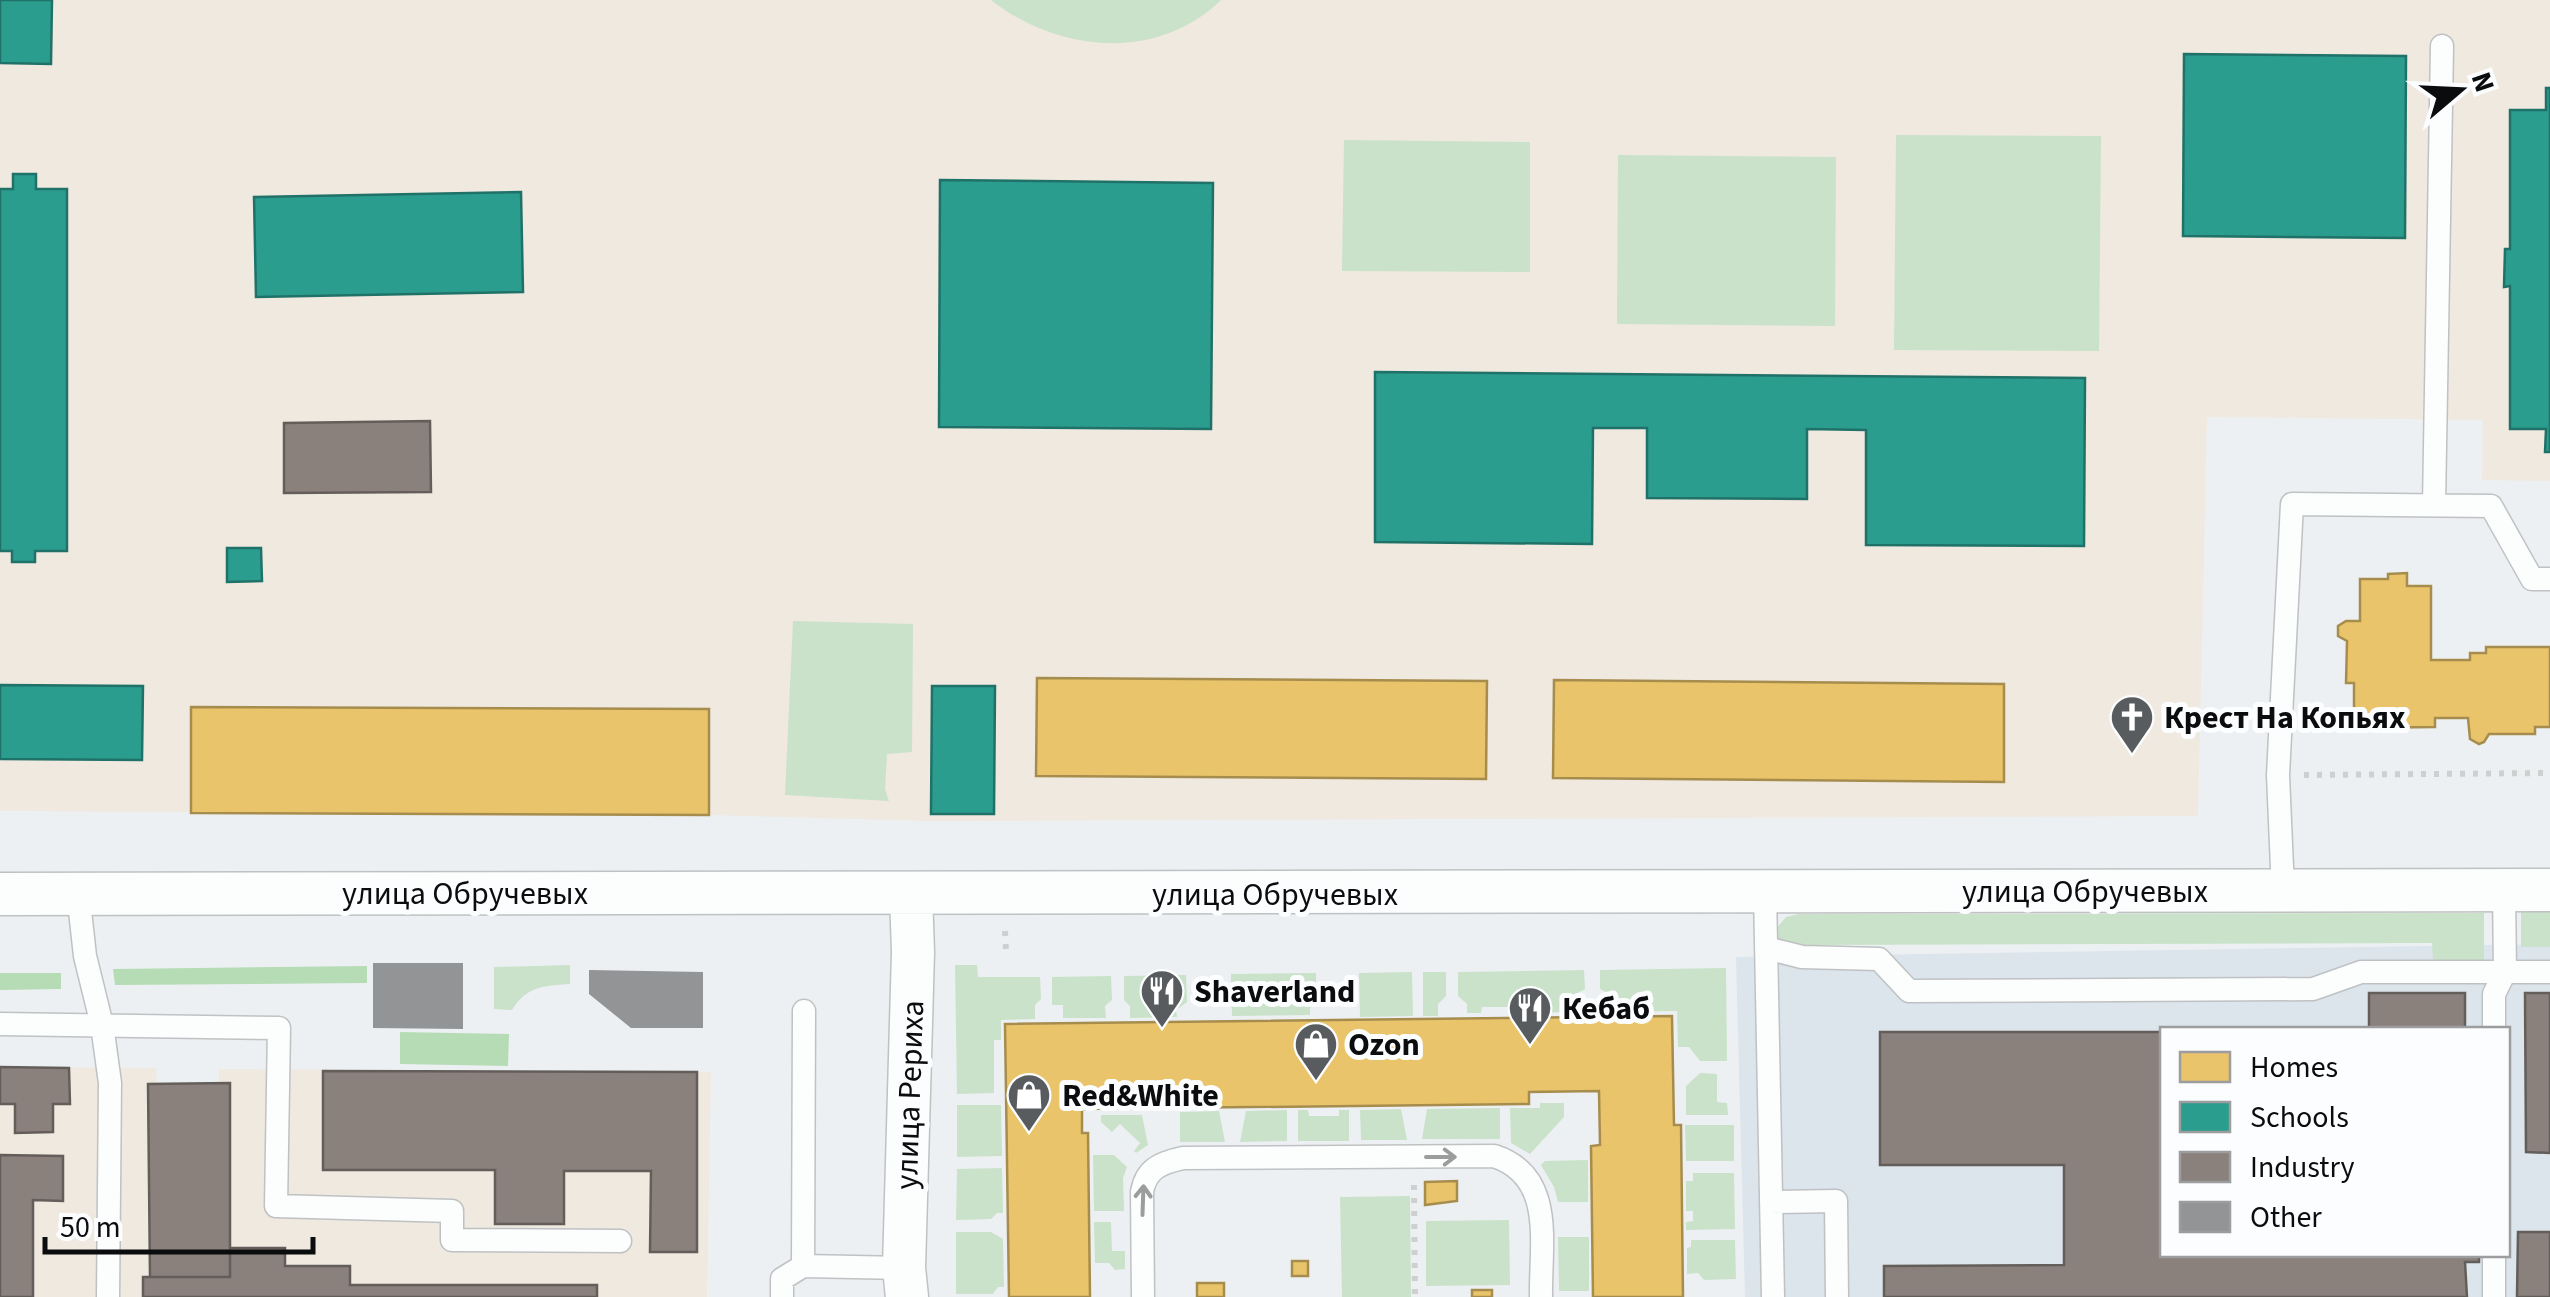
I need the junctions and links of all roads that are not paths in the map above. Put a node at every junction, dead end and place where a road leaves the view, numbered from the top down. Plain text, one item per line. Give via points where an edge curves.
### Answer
1 (2442, 46) dead end
2 (2434, 505) junction
3 (2550, 579) edge
4 (2504, 890) junction
5 (2550, 890) edge
6 (2283, 891) junction
7 (1765, 892) junction
8 (78, 893) junction
9 (0, 894) edge
10 (910, 894) junction
11 (1766, 948) junction
12 (2504, 972) junction
13 (2550, 972) edge
14 (804, 1012) dead end
15 (0, 1024) edge
16 (102, 1025) junction
17 (2494, 1027) edge
18 (1771, 1202) junction
19 (620, 1241) dead end
20 (2494, 1257) edge
21 (802, 1266) junction
22 (906, 1283) edge
23 (108, 1297) edge
24 (782, 1297) edge
25 (1143, 1297) edge
26 (1540, 1297) edge
27 (1773, 1297) edge
28 (1837, 1297) edge
29 (2494, 1297) edge

1 - 2 lane
2 - 3 lane via 2492,506 2532,579
2 - 6 lane via 2292,504 2278,775
4 - 5 street, улица Обручевых
4 - 6 street, улица Обручевых
4 - 12 lane
6 - 7 street, улица Обручевых
7 - 10 street, улица Обручевых
7 - 11 lane
8 - 9 street, улица Обручевых
8 - 10 street, улица Обручевых
8 - 16 lane
10 - 22 street, улица Рериха
11 - 12 lane via 1802,957 1879,959 1909,991 2314,989 2361,972
11 - 18 lane
12 - 13 lane
12 - 17 lane via 2494,994
14 - 21 lane
15 - 16 lane
16 - 19 lane via 278,1028 276,1206 452,1210 452,1240
16 - 23 lane via 110,1083
18 - 27 lane
18 - 28 lane via 1836,1200
20 - 29 lane
21 - 22 lane
21 - 24 lane via 782,1279
25 -> 26 lane via 1144,1177 1162,1162 1494,1156 1531,1179 1540,1202

